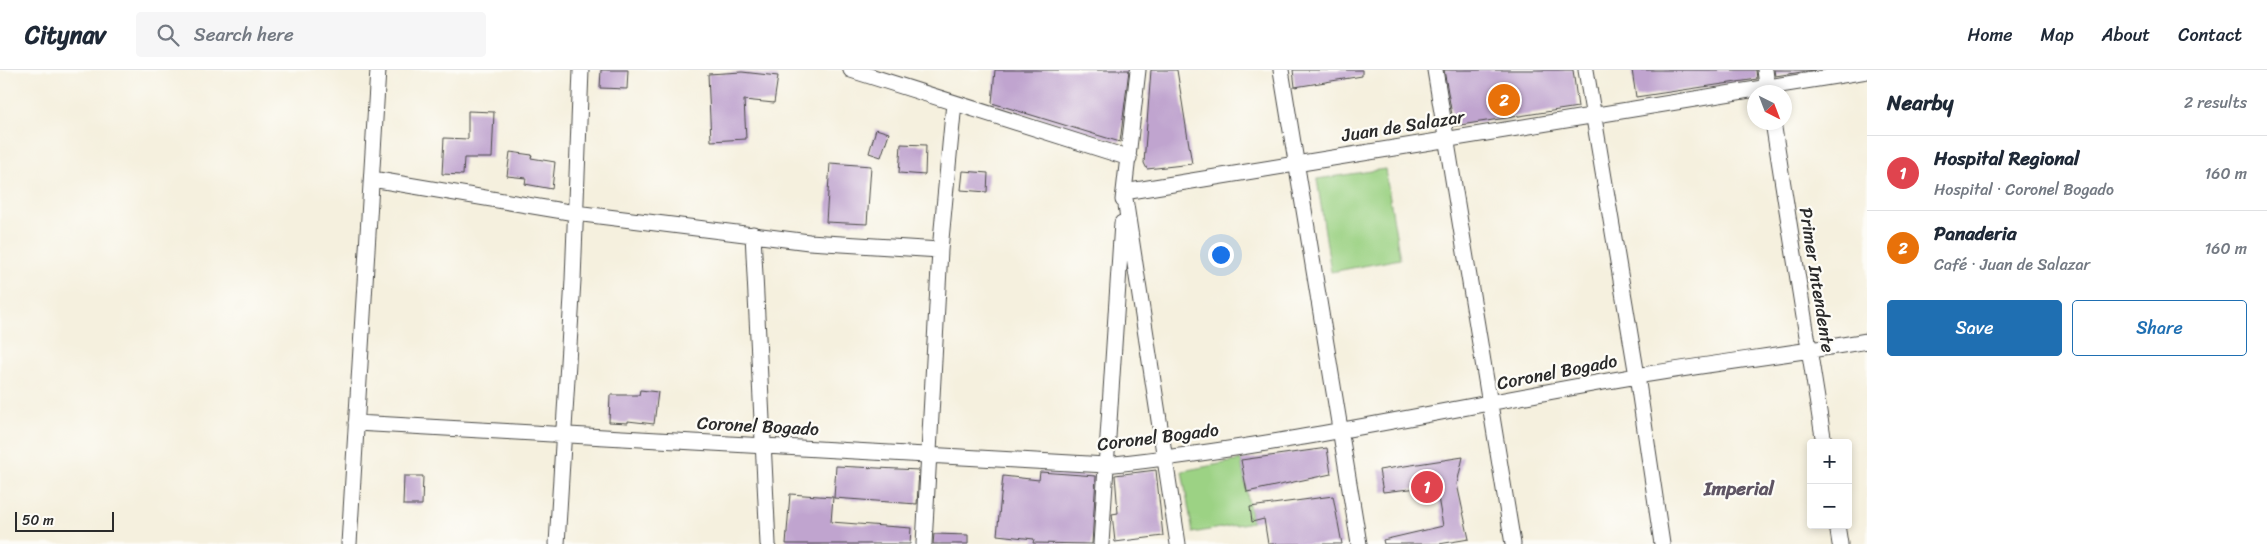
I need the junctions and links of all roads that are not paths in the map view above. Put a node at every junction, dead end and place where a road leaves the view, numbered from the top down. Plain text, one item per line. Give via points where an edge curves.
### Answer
1 (378, 70) edge
2 (581, 70) edge
3 (851, 70) edge
4 (1138, 70) edge
5 (1282, 70) edge
6 (1435, 70) edge
7 (1586, 70) edge
8 (1764, 70) edge
9 (1867, 71) edge
10 (879, 74) edge
11 (1767, 85) edge
12 (1792, 85) edge
13 (1747, 93) edge
14 (954, 102) junction
15 (1593, 114) junction
16 (1774, 130) edge
17 (1446, 138) junction
18 (1129, 158) junction
19 (1297, 162) junction
20 (372, 179) junction
21 (1124, 192) junction
22 (575, 213) junction
23 (753, 234) junction
24 (940, 250) junction
25 (1867, 341) edge
26 (1809, 351) junction
27 (1637, 376) junction
28 (1490, 404) junction
29 (356, 423) junction
30 (1341, 429) junction
31 (564, 434) junction
32 (1823, 439) edge
33 (762, 444) junction
34 (929, 454) junction
35 (1164, 459) junction
36 (1106, 465) junction
37 (1838, 529) edge
38 (349, 544) edge
39 (557, 544) edge
40 (768, 544) edge
41 (924, 544) edge
42 (1101, 544) edge
43 (1178, 544) edge
44 (1359, 544) edge
45 (1513, 544) edge
46 (1662, 544) edge
47 (1840, 544) edge

1 - 20 street
2 - 22 street
3 - 10 street
4 - 18 street
5 - 19 street
6 - 17 street
7 - 15 street
8 - 11 street
9 - 12 street, Juan de Salazar
10 - 14 street
13 - 15 street, Juan de Salazar
14 - 18 street
14 - 24 street
15 - 17 street, Juan de Salazar
15 - 27 street
16 - 26 street, Primer Intendente
17 - 19 street, Juan de Salazar
17 - 28 street
18 - 21 street
19 - 21 street, Juan de Salazar
19 - 30 street
20 - 22 street
20 - 29 street
21 - 35 street
21 - 36 street
22 - 23 street
22 - 31 street
23 - 24 street via 809,242
23 - 33 street
24 - 34 street
25 - 26 street, Coronel Bogado
26 - 27 street, Coronel Bogado
26 - 32 street, Primer Intendente
27 - 28 street, Coronel Bogado
27 - 46 street
28 - 30 street, Coronel Bogado
28 - 45 street
29 - 31 street, Coronel Bogado
29 - 38 street
30 - 35 street, Coronel Bogado
30 - 44 street
31 - 33 street, Coronel Bogado
31 - 39 street
33 - 34 street, Coronel Bogado
33 - 40 street
34 - 36 street, Coronel Bogado
34 - 41 street
35 - 36 street, Coronel Bogado
35 - 43 street
36 - 42 street
37 - 47 street

